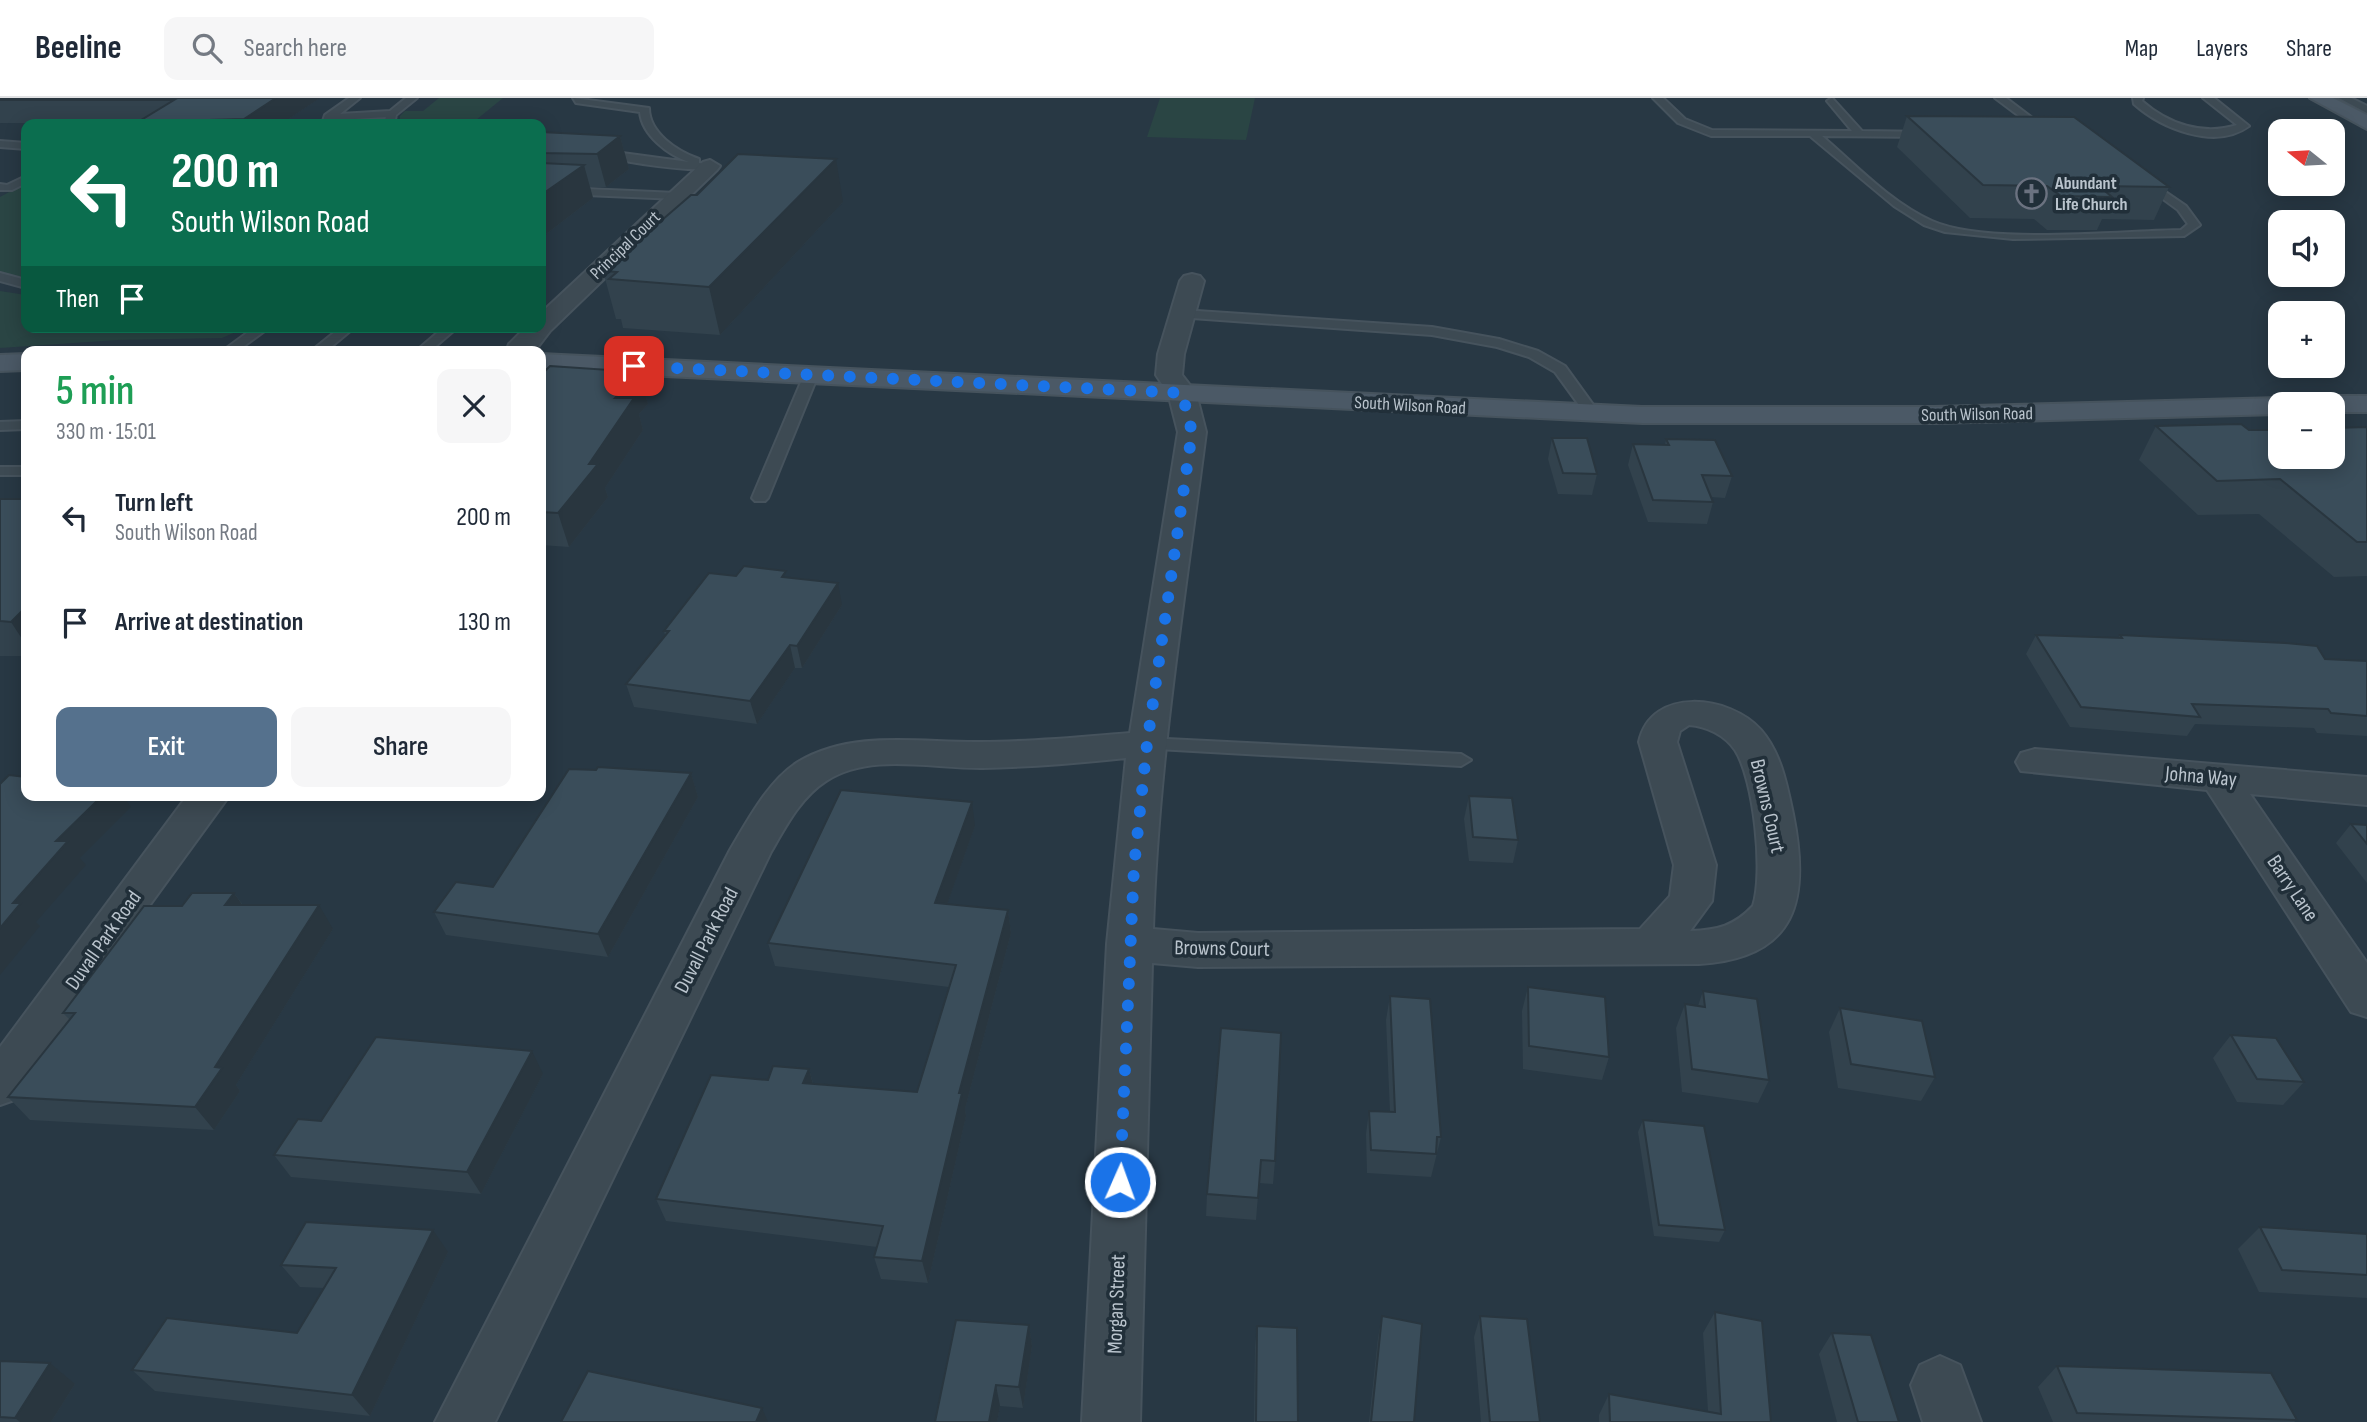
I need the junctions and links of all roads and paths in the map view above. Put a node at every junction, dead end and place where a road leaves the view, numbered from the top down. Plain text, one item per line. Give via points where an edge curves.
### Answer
1 (355, 98) edge
2 (412, 98) edge
3 (1658, 98) edge
4 (2000, 98) edge
5 (2138, 98) edge
6 (2208, 98) edge
7 (2319, 98) edge
8 (2344, 98) edge
9 (576, 100) dead end
10 (1832, 101) dead end
11 (2367, 110) edge
12 (327, 119) edge
13 (391, 119) edge
14 (2367, 123) edge
15 (1813, 134) junction
16 (1860, 134) junction
17 (1937, 134) edge
18 (2025, 135) edge
19 (0, 144) edge
20 (21, 146) edge
21 (590, 151) edge
22 (710, 166) junction
23 (2137, 175) edge
24 (21, 181) edge
25 (3, 189) edge
26 (546, 190) edge
27 (677, 196) junction
28 (0, 278) edge
29 (1192, 281) dead end
30 (21, 283) edge
31 (1182, 314) junction
32 (546, 321) edge
33 (255, 333) edge
34 (341, 333) edge
35 (445, 333) edge
36 (534, 333) edge
37 (236, 346) edge
38 (324, 346) edge
39 (428, 346) edge
40 (522, 346) edge
41 (21, 362) edge
42 (546, 362) edge
43 (0, 363) edge
44 (811, 375) junction
45 (1182, 393) junction
46 (2345, 404) edge
47 (2367, 404) edge
48 (2268, 406) edge
49 (1592, 413) junction
50 (21, 425) edge
51 (0, 426) edge
52 (0, 471) edge
53 (21, 471) edge
54 (760, 498) dead end
55 (1147, 744) junction
56 (1461, 760) dead end
57 (2035, 762) dead end
58 (2218, 777) junction
59 (2367, 791) edge
60 (205, 801) edge
61 (1129, 944) junction
62 (1651, 946) junction
63 (2367, 999) edge
64 (0, 1085) edge
65 (464, 1422) edge
66 (1111, 1422) edge

1 - 12 lane
2 - 13 lane
3 - 15 lane via 1674,118 1711,133
4 - 18 lane via 2055,135
5 - 6 lane via 2137,102 2165,123 2213,131 2244,126
7 - 14 main road
8 - 11 lane
9 - 22 lane via 646,110 650,131 678,156
10 - 16 lane
15 - 16 lane
15 - 23 lane via 1901,205 1929,224 1950,230 1994,235 2184,233 2194,225 2182,208
16 - 17 lane
19 - 20 lane
21 - 22 lane via 676,166
22 - 27 street, Principal Court
24 - 25 lane
26 - 27 lane
27 - 32 street, Principal Court
28 - 30 lane
29 - 31 street, Morgan Street
31 - 45 street, Morgan Street via 1169,375
31 - 49 lane via 1465,337 1541,358 1560,369
33 - 37 lane
34 - 38 lane
35 - 39 lane
36 - 40 street, Principal Court
41 - 43 main road
42 - 44 main road, South Wilson Road
44 - 45 main road, South Wilson Road
44 - 54 lane
45 - 49 main road, South Wilson Road
45 - 55 street, Morgan Street via 1192,432
46 - 47 main road
48 - 49 main road, South Wilson Road via 1906,415
50 - 51 lane
52 - 53 lane
55 - 56 lane
55 - 61 street, Morgan Street
55 - 65 street, Duvall Park Road via 979,755 867,754 826,764 786,795 751,850
57 - 58 street, Johna Way
58 - 59 street, Johna Way
58 - 63 street, Barry Lane
60 - 64 street, Duvall Park Road
61 - 62 street, Browns Court via 1198,950
61 - 66 street, Morgan Street
62 - 62 street, Browns Court via 1720,944 1745,937 1774,911 1781,862 1762,760 1740,733 1709,715 1688,713 1670,718 1660,728 1658,742 1695,865 1690,901

